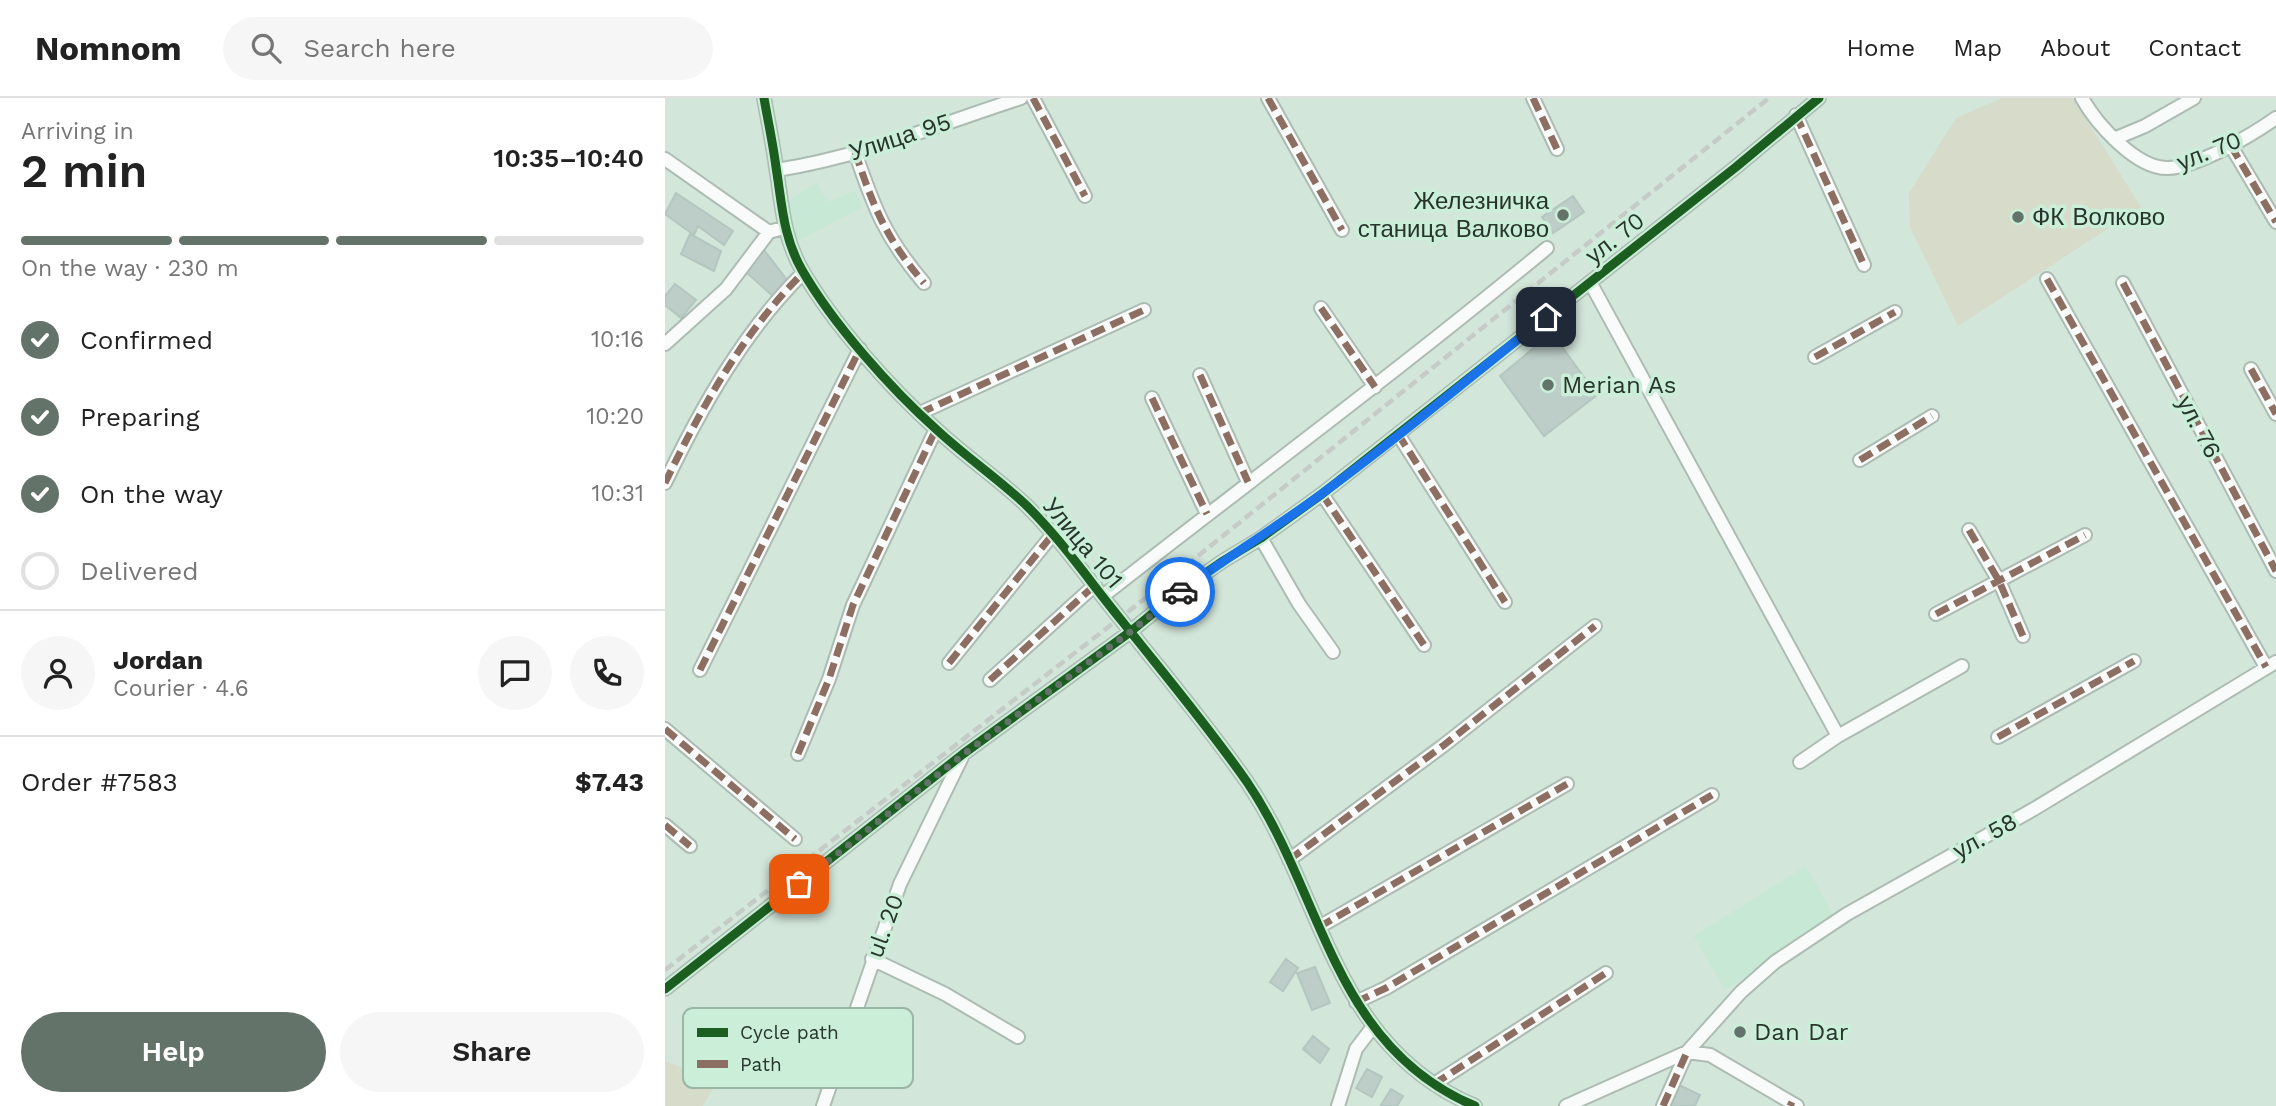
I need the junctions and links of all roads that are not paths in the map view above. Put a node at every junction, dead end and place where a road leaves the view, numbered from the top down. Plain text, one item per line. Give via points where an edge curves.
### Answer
1 (764, 98) edge
2 (1021, 98) edge
3 (1033, 98) edge
4 (1268, 98) edge
5 (1533, 98) edge
6 (1819, 98) edge
7 (2083, 98) edge
8 (2194, 98) edge
9 (1796, 115) junction
10 (2276, 118) edge
11 (2114, 139) junction
12 (2231, 146) junction
13 (1557, 149) dead end
14 (855, 152) junction
15 (665, 159) edge
16 (777, 170) junction
17 (1085, 196) dead end
18 (2276, 222) edge
19 (783, 228) junction
20 (1342, 230) dead end
21 (769, 232) junction
22 (1548, 248) dead end
23 (1864, 265) dead end
24 (803, 273) junction
25 (2047, 279) dead end
26 (1590, 282) junction
27 (924, 283) dead end
28 (2123, 283) dead end
29 (1321, 308) dead end
30 (1144, 310) dead end
31 (1895, 312) dead end
32 (665, 344) edge
33 (860, 349) junction
34 (1815, 357) dead end
35 (2251, 369) dead end
36 (1201, 375) dead end
37 (1375, 387) junction
38 (1153, 398) dead end
39 (920, 413) junction
40 (2276, 414) edge
41 (1931, 416) dead end
42 (936, 429) junction
43 (1398, 435) junction
44 (1860, 460) dead end
45 (665, 482) edge
46 (1248, 482) junction
47 (1322, 494) junction
48 (1207, 514) junction
49 (1969, 530) dead end
50 (1053, 534) junction
51 (2085, 535) dead end
52 (1261, 538) junction
53 (2276, 571) edge
54 (1999, 580) junction
55 (1095, 585) junction
56 (1103, 596) junction
57 (1505, 603) dead end
58 (1936, 614) dead end
59 (1595, 626) dead end
60 (1130, 632) junction
61 (2023, 636) dead end
62 (1424, 645) dead end
63 (1333, 652) dead end
64 (2134, 661) dead end
65 (949, 663) dead end
66 (2271, 664) edge
67 (1962, 666) dead end
68 (700, 670) dead end
69 (990, 680) dead end
70 (665, 730) edge
71 (1838, 736) junction
72 (1998, 737) dead end
73 (798, 754) dead end
74 (964, 754) junction
75 (1800, 762) dead end
76 (1567, 784) dead end
77 (1712, 795) dead end
78 (665, 825) edge
79 (795, 839) dead end
80 (690, 846) dead end
81 (1289, 860) junction
82 (1319, 927) junction
83 (872, 959) junction
84 (1606, 973) dead end
85 (665, 989) edge
86 (1356, 1002) junction
87 (856, 1008) edge
88 (1372, 1028) junction
89 (1018, 1037) dead end
90 (1687, 1052) junction
91 (1434, 1084) junction
92 (829, 1088) edge
93 (1793, 1105) edge
94 (823, 1106) edge
95 (1338, 1106) edge
96 (1475, 1106) edge
97 (1566, 1106) edge
98 (1664, 1106) edge

1 - 16 street, Улица 101
2 - 14 street, Улица 95
3 - 17 street
4 - 20 street
5 - 13 street
6 - 9 street, ул. 70
7 - 11 street, ул. 70
8 - 11 street
9 - 23 street
9 - 26 street, ул. 70
10 - 12 street, ул. 70
11 - 12 street, ул. 70 via 2147,162 2168,168
12 - 18 street
14 - 16 street, Улица 95
14 - 27 street via 881,223
15 - 21 street
16 - 19 street, Улица 101
19 - 21 street
19 - 24 street, Улица 101
21 - 32 street via 726,289
22 - 37 street
24 - 33 street, Улица 101
24 - 45 street via 740,350
25 - 66 street
26 - 43 street, ул. 70
26 - 71 street
28 - 53 street, ул. 76
29 - 37 street
30 - 39 street
31 - 34 street
33 - 39 street, Улица 101
33 - 68 street
35 - 40 street
36 - 46 street
37 - 46 street
38 - 48 street
39 - 42 street, Улица 101
41 - 44 street
42 - 50 street, Улица 101
42 - 73 street via 853,605
43 - 47 street, ул. 70
43 - 57 street
46 - 48 street
47 - 52 street, ул. 70
47 - 62 street
48 - 56 street
49 - 54 street
50 - 55 street, Улица 101
50 - 65 street
51 - 54 street
52 - 60 street, ул. 70
52 - 63 street
54 - 58 street
54 - 61 street
55 - 56 street, Улица 101
55 - 69 street
56 - 60 street, Улица 101
59 - 81 street
60 - 74 street, ул. 70
60 - 81 street, Улица 101 via 1249,784
64 - 72 street
66 - 90 street, ул. 58 via 2034,809 1836,921 1758,976
67 - 71 street
70 - 79 street
71 - 75 street
74 - 83 street, ul. 20 via 914,853
74 - 85 street, ул. 70
76 - 82 street
77 - 86 street
78 - 80 street
81 - 82 street, Улица 101
82 - 86 street, Улица 101
83 - 87 street, ul. 20
83 - 89 street
84 - 91 street
86 - 88 street, Улица 101
88 - 91 street, Улица 101
88 - 95 street via 1356,1049
90 - 93 street via 1710,1055
90 - 97 street
90 - 98 street
91 - 96 street, Улица 101
92 - 94 street, ul. 20

